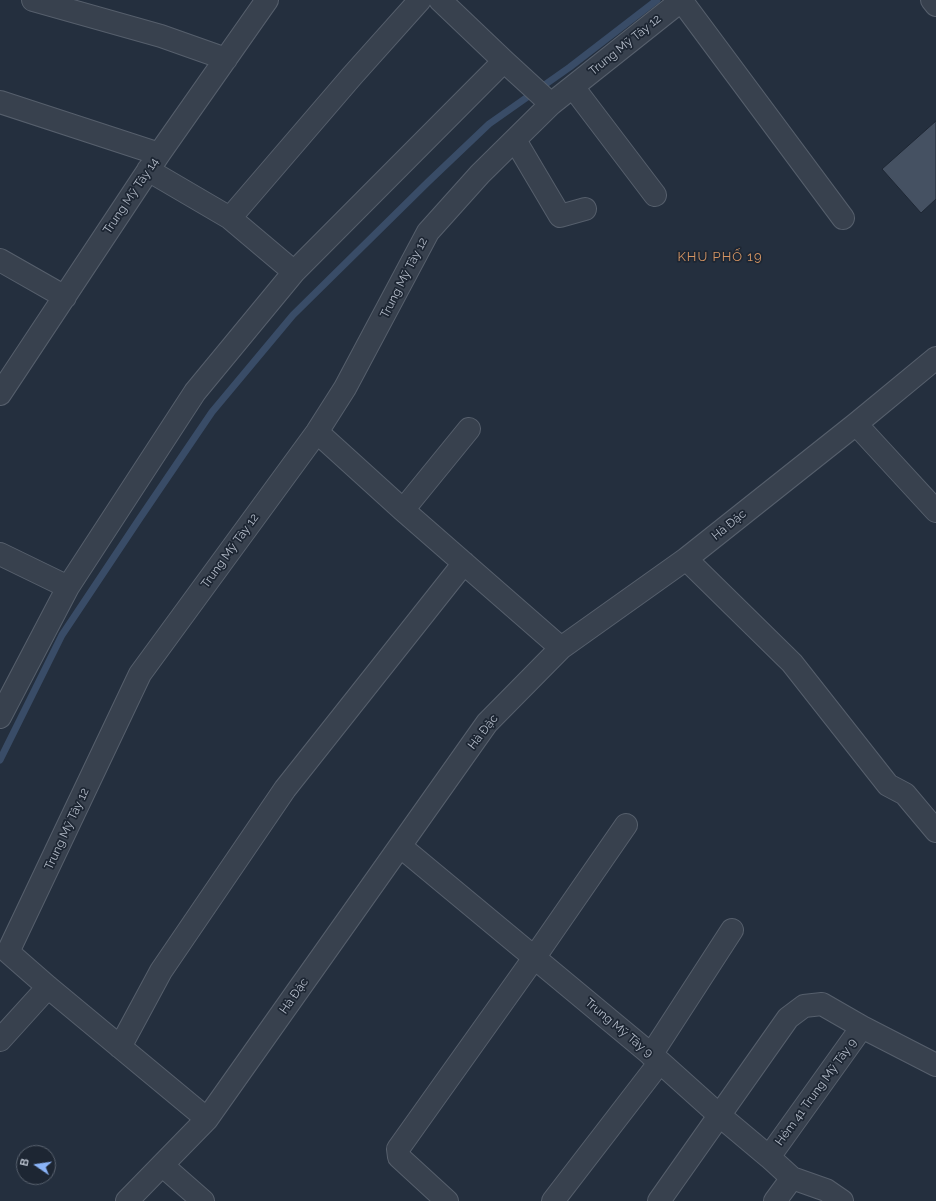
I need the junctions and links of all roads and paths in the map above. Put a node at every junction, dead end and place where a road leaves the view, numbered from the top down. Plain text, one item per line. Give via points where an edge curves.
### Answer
1 (33, 0) edge
2 (420, 0) edge
3 (440, 0) edge
4 (681, 0) edge
5 (932, 0) edge
6 (265, 1) edge
7 (936, 5) edge
8 (226, 59) junction
9 (504, 61) junction
10 (573, 87) junction
11 (548, 101) junction
12 (0, 102) edge
13 (515, 140) junction
14 (154, 162) junction
15 (656, 195) dead end
16 (584, 209) dead end
17 (230, 218) junction
18 (842, 218) dead end
19 (0, 260) edge
20 (294, 272) junction
21 (64, 296) junction
22 (936, 358) edge
23 (0, 394) edge
24 (856, 424) junction
25 (469, 429) dead end
26 (317, 432) junction
27 (403, 510) junction
28 (936, 511) edge
29 (0, 554) edge
30 (686, 559) junction
31 (464, 563) junction
32 (68, 587) junction
33 (561, 648) junction
34 (0, 717) edge
35 (626, 825) dead end
36 (936, 831) edge
37 (400, 846) junction
38 (732, 930) dead end
39 (4, 950) edge
40 (534, 958) junction
41 (48, 987) junction
42 (862, 1027) junction
43 (0, 1040) edge
44 (120, 1047) junction
45 (655, 1059) junction
46 (936, 1065) edge
47 (719, 1115) junction
48 (207, 1119) junction
49 (769, 1157) junction
50 (162, 1165) junction
51 (792, 1178) junction
52 (127, 1201) edge
53 (203, 1201) edge
54 (447, 1201) edge
55 (553, 1201) edge
56 (658, 1201) edge
57 (775, 1201) edge
58 (842, 1201) edge

1 - 8 street via 161,36
2 - 17 street
3 - 9 street
4 - 10 street, Trung Mỹ Tây 12
4 - 18 street
5 - 7 street
6 - 8 street, Trung Mỹ Tây 14
8 - 14 street, Trung Mỹ Tây 14
9 - 11 street
9 - 20 street
10 - 11 street, Trung Mỹ Tây 12
10 - 15 street
11 - 13 street, Trung Mỹ Tây 12
12 - 14 street
13 - 16 street via 560,216
13 - 26 street, Trung Mỹ Tây 12 via 480,174 428,232 345,388
14 - 17 street
14 - 21 street, Trung Mỹ Tây 14
17 - 20 street
19 - 21 street
20 - 32 street via 195,392
21 - 23 street, Trung Mỹ Tây 14
22 - 24 street, Hà Đặc
24 - 28 street
24 - 30 street, Hà Đặc
25 - 27 street
26 - 27 street
26 - 39 street, Trung Mỹ Tây 12 via 140,674
27 - 31 street
29 - 32 street
30 - 33 street, Hà Đặc
30 - 36 street via 792,663 888,785 905,794
31 - 33 street
31 - 44 street via 285,789 161,971
32 - 34 street
33 - 37 street, Hà Đặc via 487,723
35 - 40 street
37 - 40 street, Trung Mỹ Tây 9
37 - 48 street, Hà Đặc
38 - 45 street
39 - 41 street, Trung Mỹ Tây 12
40 - 45 street, Trung Mỹ Tây 9
40 - 54 street via 398,1149 399,1157
41 - 43 street
41 - 44 street, Trung Mỹ Tây 12
42 - 46 street
42 - 47 street via 822,1004 804,1006 788,1018
42 - 49 street, Hẻm 41 Trung Mỹ Tây 9
44 - 48 street, Trung Mỹ Tây 12
45 - 47 street, Trung Mỹ Tây 9
45 - 55 street
47 - 49 street, Trung Mỹ Tây 9
47 - 56 street
48 - 50 street, Hà Đặc
49 - 51 street, Trung Mỹ Tây 9
50 - 52 street, Hà Đặc
50 - 53 street
51 - 57 street
51 - 58 street, Trung Mỹ Tây 9 via 826,1190

